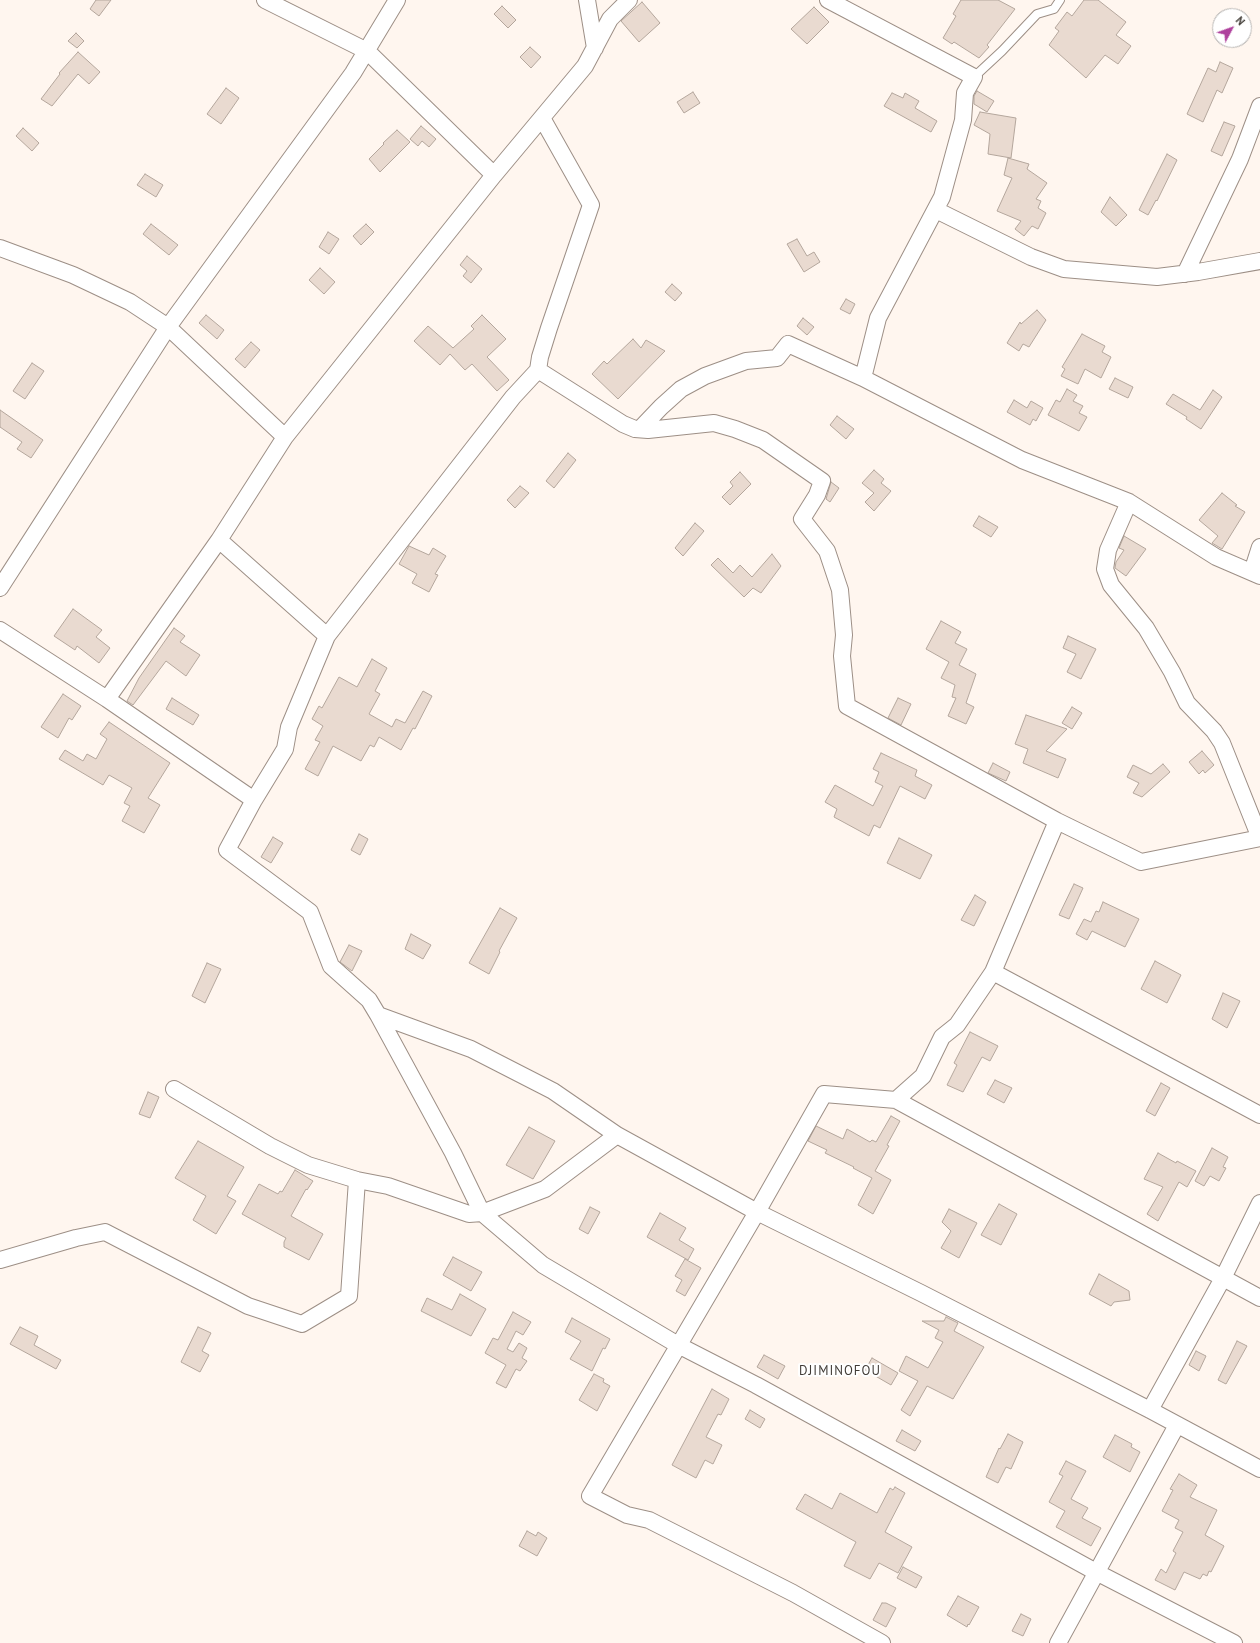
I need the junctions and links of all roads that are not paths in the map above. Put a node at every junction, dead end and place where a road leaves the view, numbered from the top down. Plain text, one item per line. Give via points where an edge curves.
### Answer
1 (266, 0) edge
2 (397, 0) edge
3 (587, 0) edge
4 (629, 0) edge
5 (828, 0) edge
6 (1060, 0) edge
7 (595, 48) junction
8 (367, 51) junction
9 (974, 77) junction
10 (1260, 106) edge
11 (542, 118) junction
12 (494, 175) junction
13 (936, 210) junction
14 (0, 248) edge
15 (1260, 261) edge
16 (1185, 274) junction
17 (168, 327) junction
18 (538, 370) junction
19 (863, 378) junction
20 (640, 429) junction
21 (285, 437) junction
22 (1129, 502) junction
23 (220, 540) junction
24 (1260, 547) edge
25 (1256, 574) edge
26 (0, 588) edge
27 (0, 630) edge
28 (326, 636) junction
29 (107, 699) junction
30 (254, 800) junction
31 (1057, 821) junction
32 (1260, 838) edge
33 (993, 972) junction
34 (378, 1015) junction
35 (174, 1089) dead end
36 (896, 1100) junction
37 (1260, 1115) edge
38 (618, 1135) junction
39 (357, 1180) junction
40 (1260, 1203) edge
41 (757, 1212) junction
42 (482, 1213) junction
43 (0, 1260) edge
44 (1222, 1278) junction
45 (1260, 1298) edge
46 (678, 1345) junction
47 (1150, 1410) junction
48 (1177, 1425) junction
49 (1260, 1469) edge
50 (1096, 1572) junction
51 (882, 1643) edge
52 (1058, 1643) edge
53 (1234, 1643) edge

1 - 8 street
2 - 8 street
3 - 7 street
4 - 7 street via 610,19
5 - 9 street
6 - 9 lane via 1054,9 1037,14
7 - 11 street via 585,66
8 - 12 street
8 - 17 street
9 - 13 street via 965,93 963,120 942,197
10 - 16 street via 1240,159
11 - 12 street
11 - 18 street via 591,205 549,328
12 - 21 street
13 - 16 street via 1031,257 1064,269 1157,278
13 - 19 street via 878,318
14 - 17 street via 73,274 130,302
15 - 16 street
17 - 21 street
17 - 26 street
18 - 20 street via 623,424
18 - 28 street via 513,397
19 - 20 street via 788,344 777,358 746,361 704,376 681,389
19 - 22 street via 1022,460
20 - 31 street via 714,423 735,429 763,440 822,481 817,495 802,519 827,551 840,590 847,706
21 - 23 street
22 - 25 street via 1216,557
22 - 32 street via 1108,550 1105,569 1111,585 1146,628 1187,703 1214,730
23 - 28 street
23 - 29 street
24 - 25 street
27 - 29 street
28 - 30 street via 289,727 285,749
29 - 30 street
30 - 34 street via 227,850 310,912 331,966 369,1000
31 - 32 street via 1142,862
31 - 33 street
33 - 36 street via 957,1025 942,1037 923,1076
33 - 37 street
34 - 38 street via 478,1053 553,1091
34 - 42 street via 453,1152
35 - 39 street via 301,1162
36 - 41 street via 824,1094
36 - 44 street
38 - 41 street
38 - 42 street via 545,1189
39 - 42 street via 388,1186 469,1214
39 - 43 street via 350,1296 302,1324 248,1306 105,1232
40 - 44 street
41 - 46 street
41 - 47 street
42 - 46 street via 543,1265
44 - 45 street
44 - 47 street
46 - 50 street via 756,1385
46 - 51 street via 590,1496 627,1515 649,1520 786,1590
47 - 48 street
48 - 49 street
48 - 50 street
50 - 52 street
50 - 53 street

